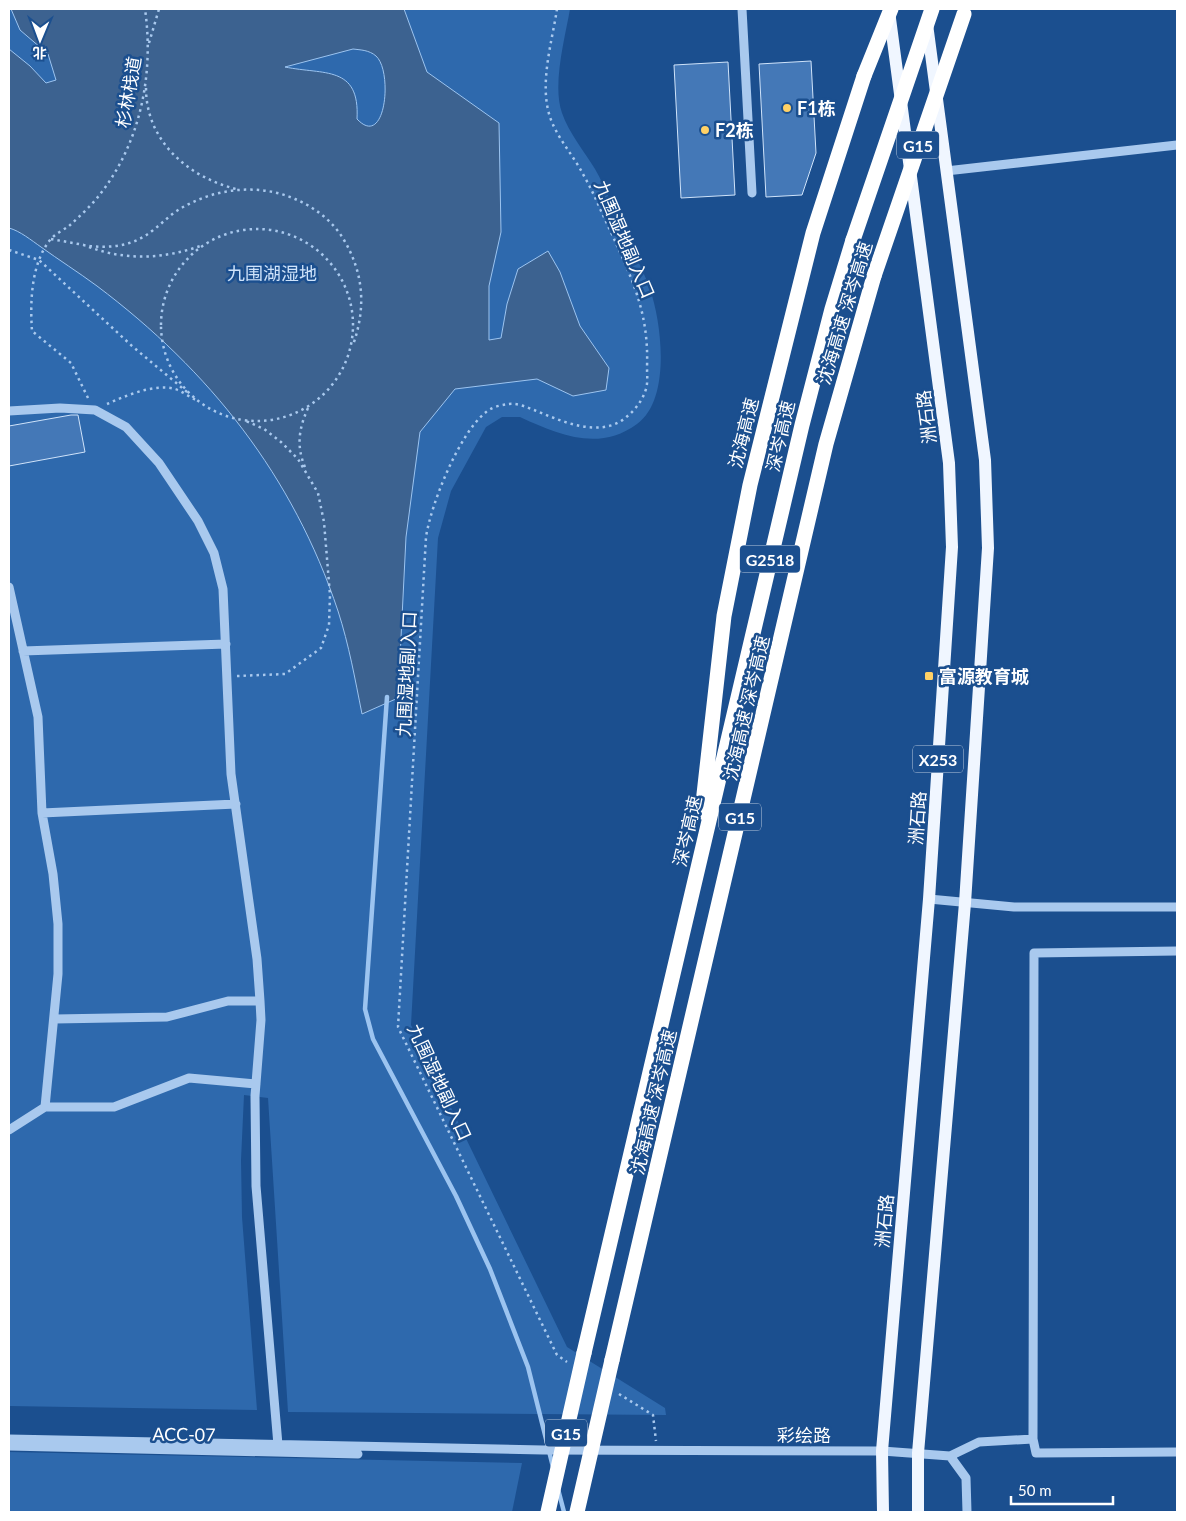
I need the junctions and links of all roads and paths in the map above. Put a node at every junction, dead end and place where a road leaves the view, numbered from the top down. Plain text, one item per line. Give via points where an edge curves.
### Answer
1 (145, 9) edge
2 (159, 9) edge
3 (557, 9) edge
4 (742, 9) edge
5 (890, 9) edge
6 (925, 9) edge
7 (932, 9) edge
8 (965, 11) edge
9 (148, 48) junction
10 (146, 75) junction
11 (1177, 145) edge
12 (946, 172) junction
13 (238, 190) junction
14 (752, 193) dead end
15 (51, 239) junction
16 (207, 243) junction
17 (83, 244) junction
18 (9, 250) edge
19 (39, 260) junction
20 (352, 349) junction
21 (200, 402) junction
22 (309, 406) junction
23 (95, 410) junction
24 (9, 411) edge
25 (245, 420) junction
26 (308, 472) junction
27 (9, 587) edge
28 (226, 644) junction
29 (23, 651) junction
30 (228, 676) junction
31 (236, 804) junction
32 (42, 813) junction
33 (694, 881) junction
34 (929, 899) junction
35 (965, 903) junction
36 (1177, 907) edge
37 (1177, 950) edge
38 (260, 1001) junction
39 (55, 1019) junction
40 (256, 1084) junction
41 (45, 1107) junction
42 (9, 1130) edge
43 (573, 1365) dead end
44 (613, 1390) dead end
45 (9, 1439) edge
46 (1033, 1439) junction
47 (278, 1445) junction
48 (9, 1446) edge
49 (657, 1450) junction
50 (882, 1451) junction
51 (1177, 1452) edge
52 (918, 1453) junction
53 (358, 1454) dead end
54 (950, 1456) junction
55 (548, 1512) edge
56 (577, 1512) edge
57 (883, 1512) edge
58 (918, 1512) edge
59 (967, 1512) edge

1 - 9 path, 杉林栈道
2 - 9 path
3 - 43 path, 九围湿地副入口 via 547,79 550,117 585,176 638,293 646,332 647,388 632,413 606,427 577,425 523,405 511,404 486,411 470,430 436,494 426,537 398,1027 557,1355
4 - 14 street
5 - 33 highway, 沈海高速 / G15, bridge via 864,76 813,233 750,486 724,616
5 - 34 main road, 洲石路 / X253 via 949,463 952,547
6 - 12 main road, X253
7 - 33 highway, 深岑高速 / G2518, bridge via 853,240 816,367
8 - 56 highway, 沈海高速 深岑高速 / G15, bridge via 874,276 826,444
9 - 10 path, 杉林栈道
10 - 13 path via 150,115 169,150 200,176
10 - 15 path, 杉林栈道 via 139,118 120,165 85,212
11 - 12 street
12 - 35 main road, X253 via 984,460 988,548
13 - 17 path via 190,204 151,232 126,244 112,247
13 - 20 path via 262,189 285,194 326,218 342,236 354,256 361,279 360,326
15 - 17 path
15 - 19 path
16 - 17 path via 172,254 145,257 118,255
16 - 20 path via 230,233 255,229 280,232 304,241 324,256 340,276 350,299 354,324
16 - 21 path via 188,258 174,276 165,298 161,321 170,367
18 - 19 path
19 - 21 path via 170,379
19 - 23 path via 30,304 32,331 72,363
20 - 22 path via 328,391
21 - 23 path via 174,389 132,393
21 - 25 path via 221,414
22 - 25 path via 289,416 267,421
22 - 26 path via 301,422 299,439 301,456
23 - 24 street
23 - 28 street via 126,427 159,463 198,521 214,553 222,589
25 - 26 path via 282,442
26 - 30 path via 318,493 324,522 330,595 329,625 320,648 285,674
27 - 29 street
28 - 29 street
28 - 30 street
29 - 32 street via 38,717
30 - 31 street
31 - 32 street
31 - 38 street
32 - 39 street via 58,924
33 - 55 highway, 沈海高速 深岑高速 / G15, bridge
34 - 35 street
34 - 50 main road, 洲石路 / X253
35 - 36 street via 1032,908
35 - 52 main road, X253
37 - 46 street via 1034,953
38 - 39 street via 228,1001 167,1017
38 - 40 street
39 - 41 street
40 - 41 street via 189,1078 114,1107
40 - 47 street via 256,1186
41 - 42 street
44 - 49 path via 653,1415
45 - 47 street, 彩绘路
46 - 51 street via 1036,1453
46 - 54 street via 979,1442
47 - 49 street, 彩绘路
48 - 53 street, ACC-07
49 - 50 street, 彩绘路
50 - 52 street, 彩绘路
50 - 57 main road, 洲石路 / X253
52 - 54 street, 彩绘路
52 - 58 main road, X253
54 - 59 street via 966,1478

